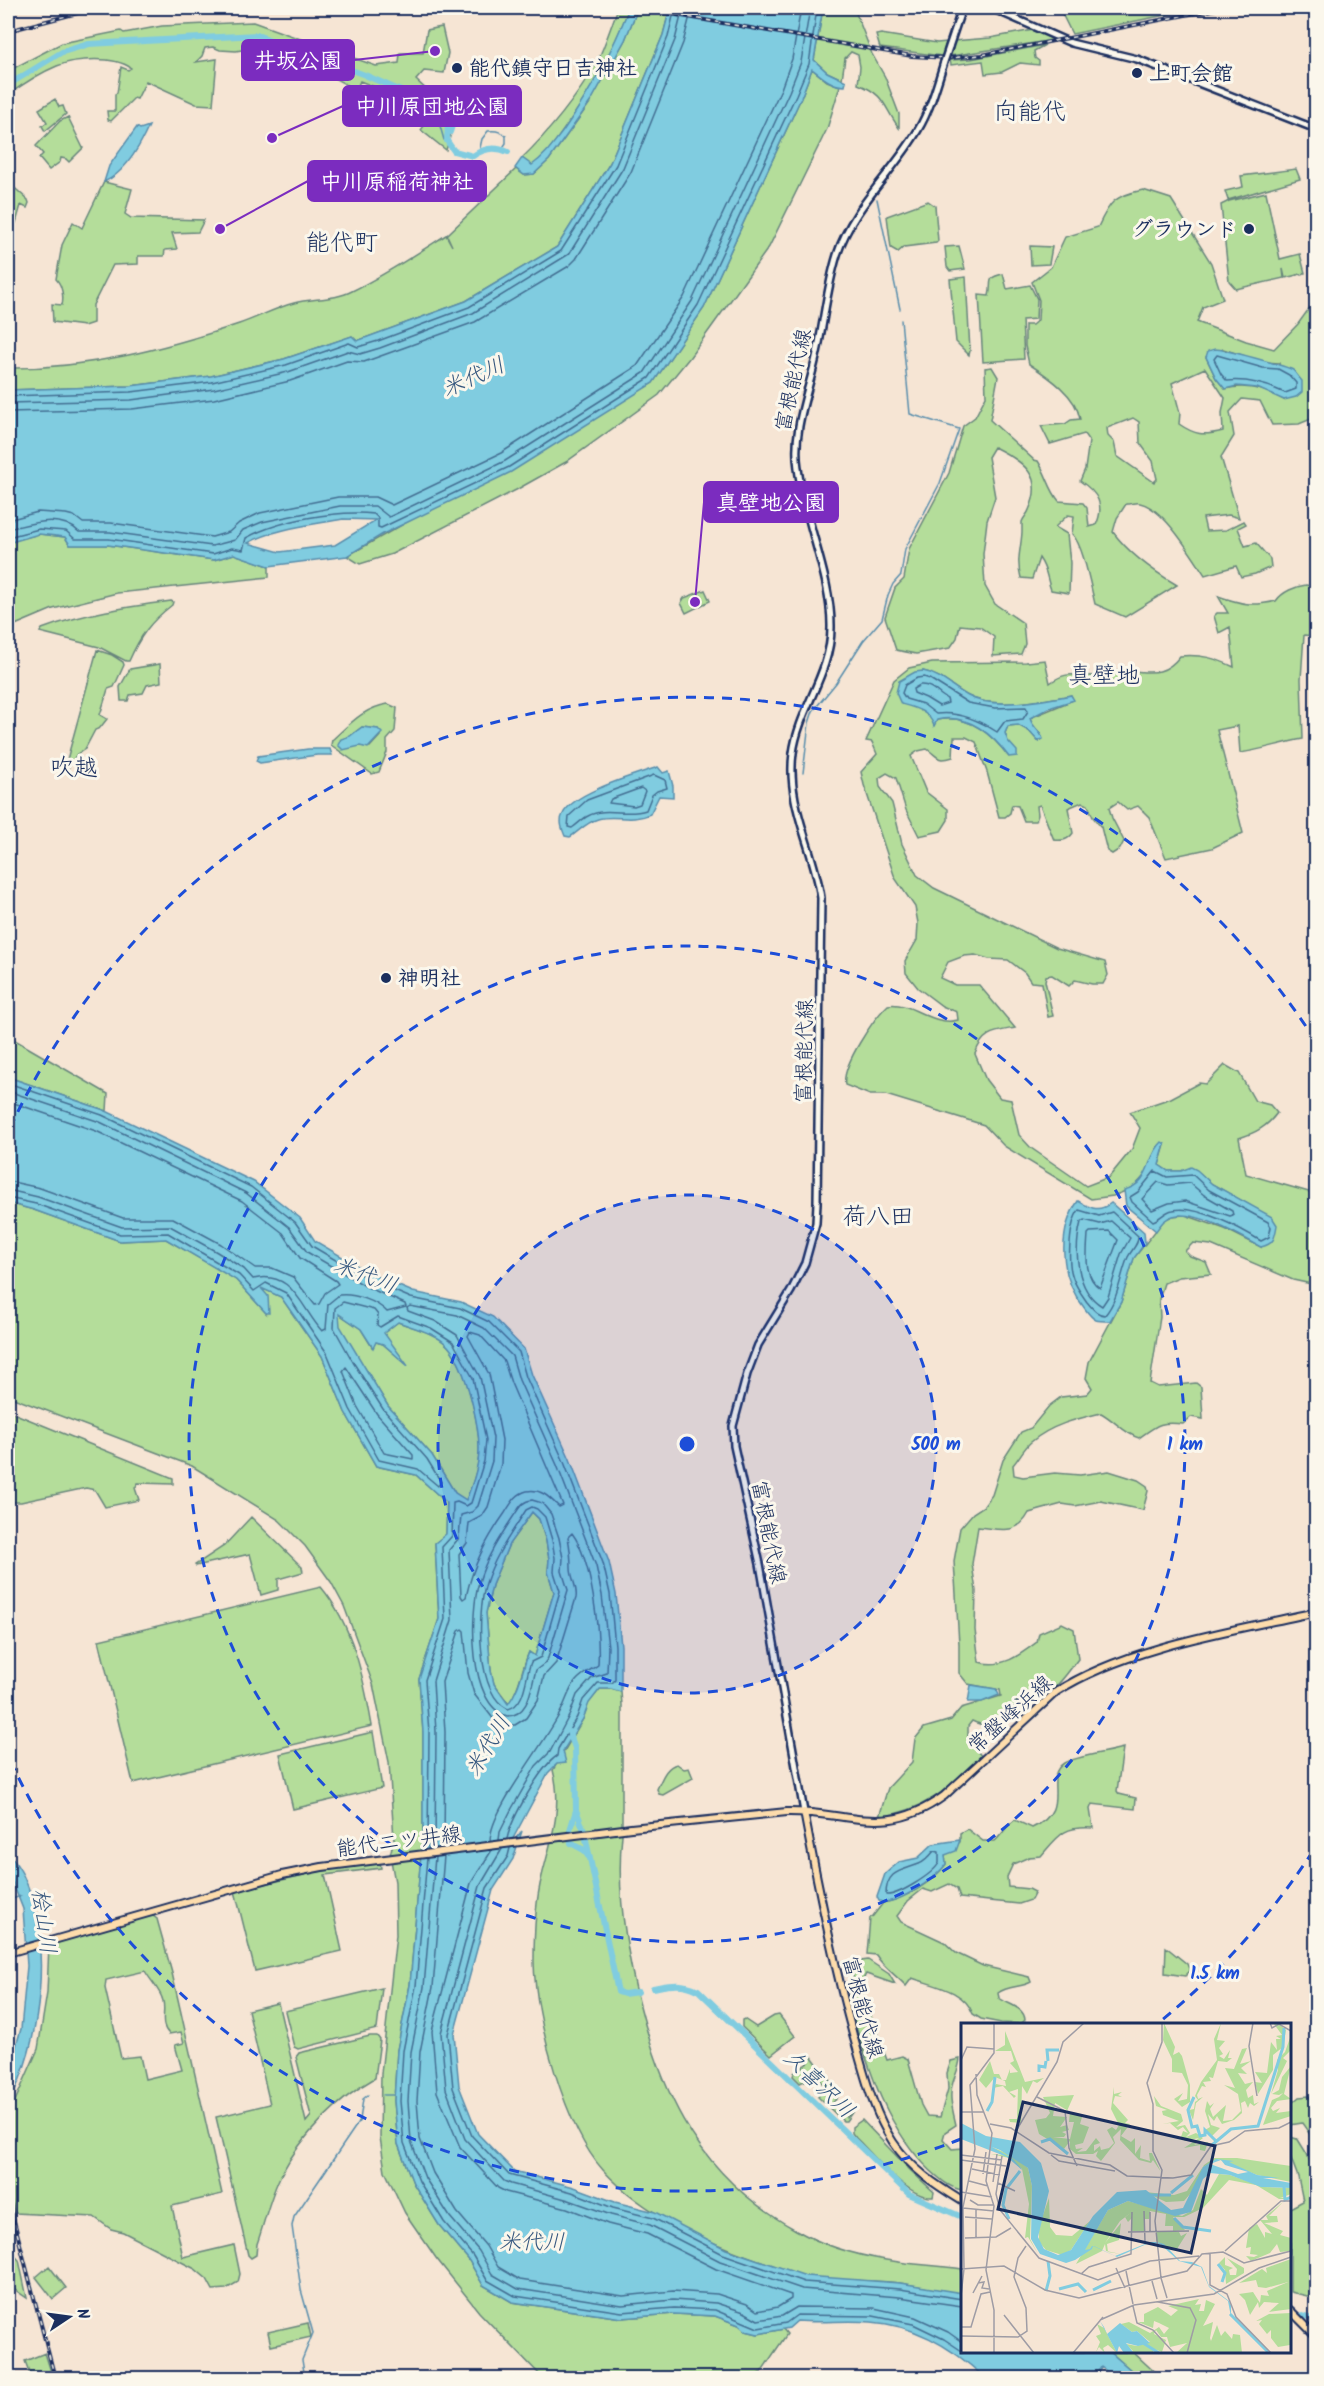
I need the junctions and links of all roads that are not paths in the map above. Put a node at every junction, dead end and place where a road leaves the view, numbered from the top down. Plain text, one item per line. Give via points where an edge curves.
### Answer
1 (962, 8) edge
2 (991, 8) edge
3 (1317, 129) edge
4 (1317, 1611) edge
5 (804, 1812) junction
6 (8, 1953) edge
7 (961, 2200) edge
8 (1291, 2312) edge
9 (1317, 2336) edge

1 - 5 main road, 富根能代線, bridge via 918,131 843,238 795,443 803,499 827,592 831,629 824,666 800,721 792,773 795,804 822,898 816,1223 799,1277 758,1346 747,1374 733,1436
2 - 3 main road via 1071,43 1137,59
4 - 5 main road, 常盤峰浜線 via 1156,1650 1070,1683 944,1796 913,1814 882,1821
5 - 6 main road, 能代二ツ井線 via 622,1829 282,1875
5 - 7 main road, 富根能代線 via 836,1975 877,2113 908,2161 926,2178
8 - 9 main road

